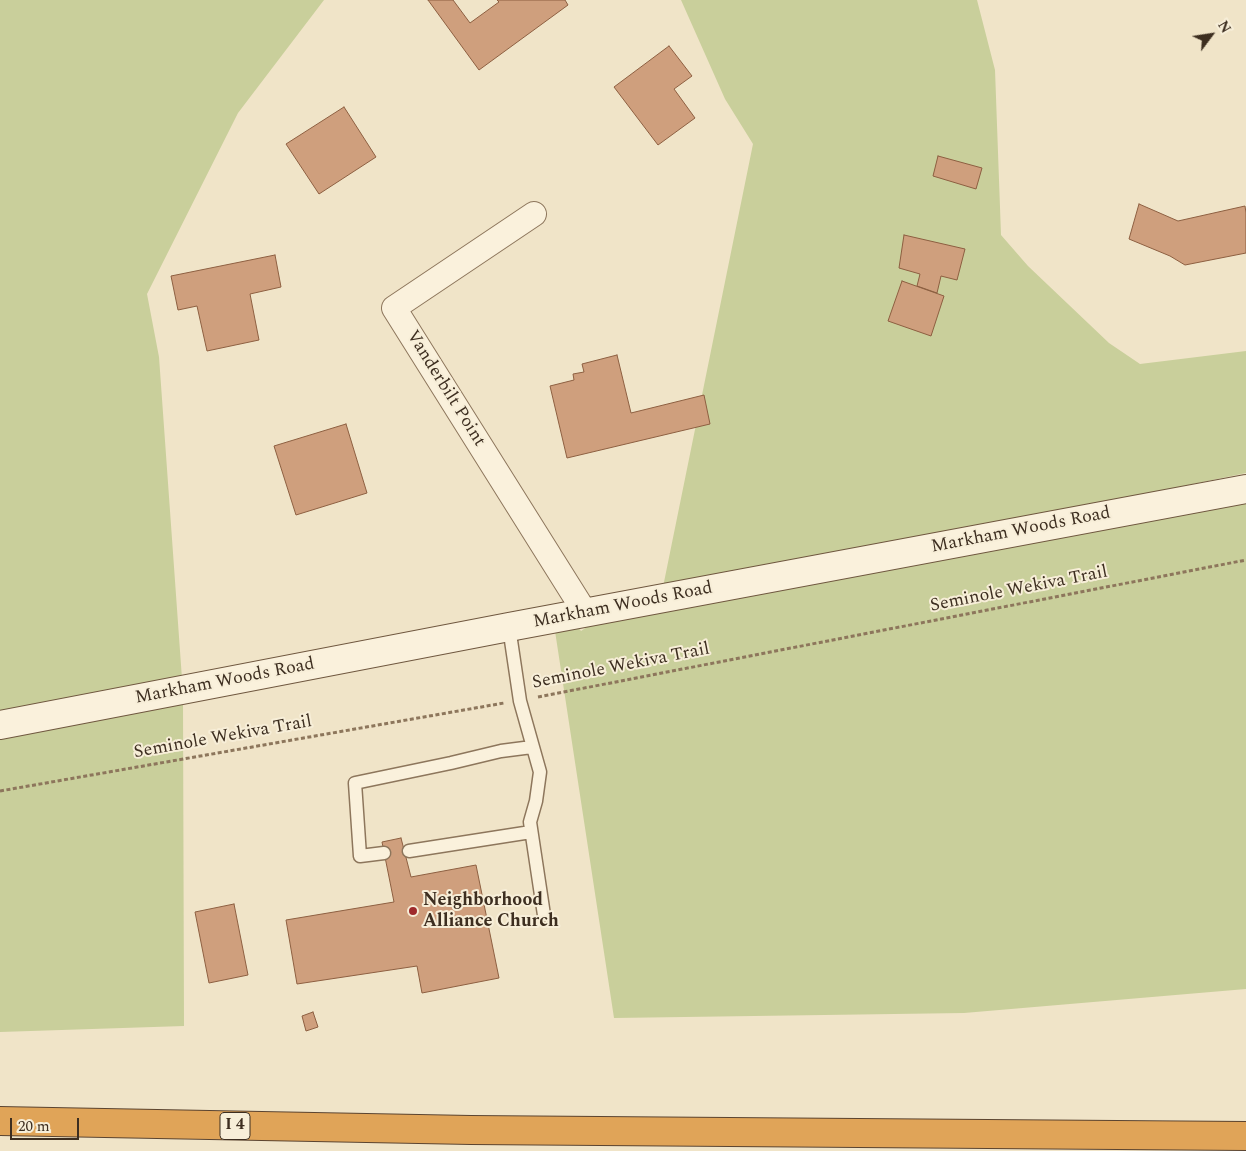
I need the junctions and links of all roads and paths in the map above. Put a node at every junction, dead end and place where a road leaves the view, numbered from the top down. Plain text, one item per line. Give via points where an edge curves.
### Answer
1 (534, 214) dead end
2 (1246, 489) edge
3 (1246, 560) edge
4 (586, 614) junction
5 (509, 628) junction
6 (520, 701) junction
7 (0, 725) edge
8 (532, 747) junction
9 (0, 791) edge
10 (531, 832) junction
11 (409, 851) dead end
12 (384, 853) dead end
13 (544, 915) dead end
14 (0, 1121) edge
15 (1246, 1136) edge

1 - 4 street, Vanderbilt Point via 394,308
2 - 4 main road, Markham Woods Road
3 - 6 path, Seminole Wekiva Trail
4 - 5 main road, Markham Woods Road
5 - 6 lane
5 - 7 main road, Markham Woods Road
6 - 8 lane
6 - 9 path, Seminole Wekiva Trail
8 - 10 lane via 540,772
8 - 12 lane via 355,783 360,856
10 - 11 lane
10 - 13 lane
14 - 15 highway, I 4 via 471,1130

